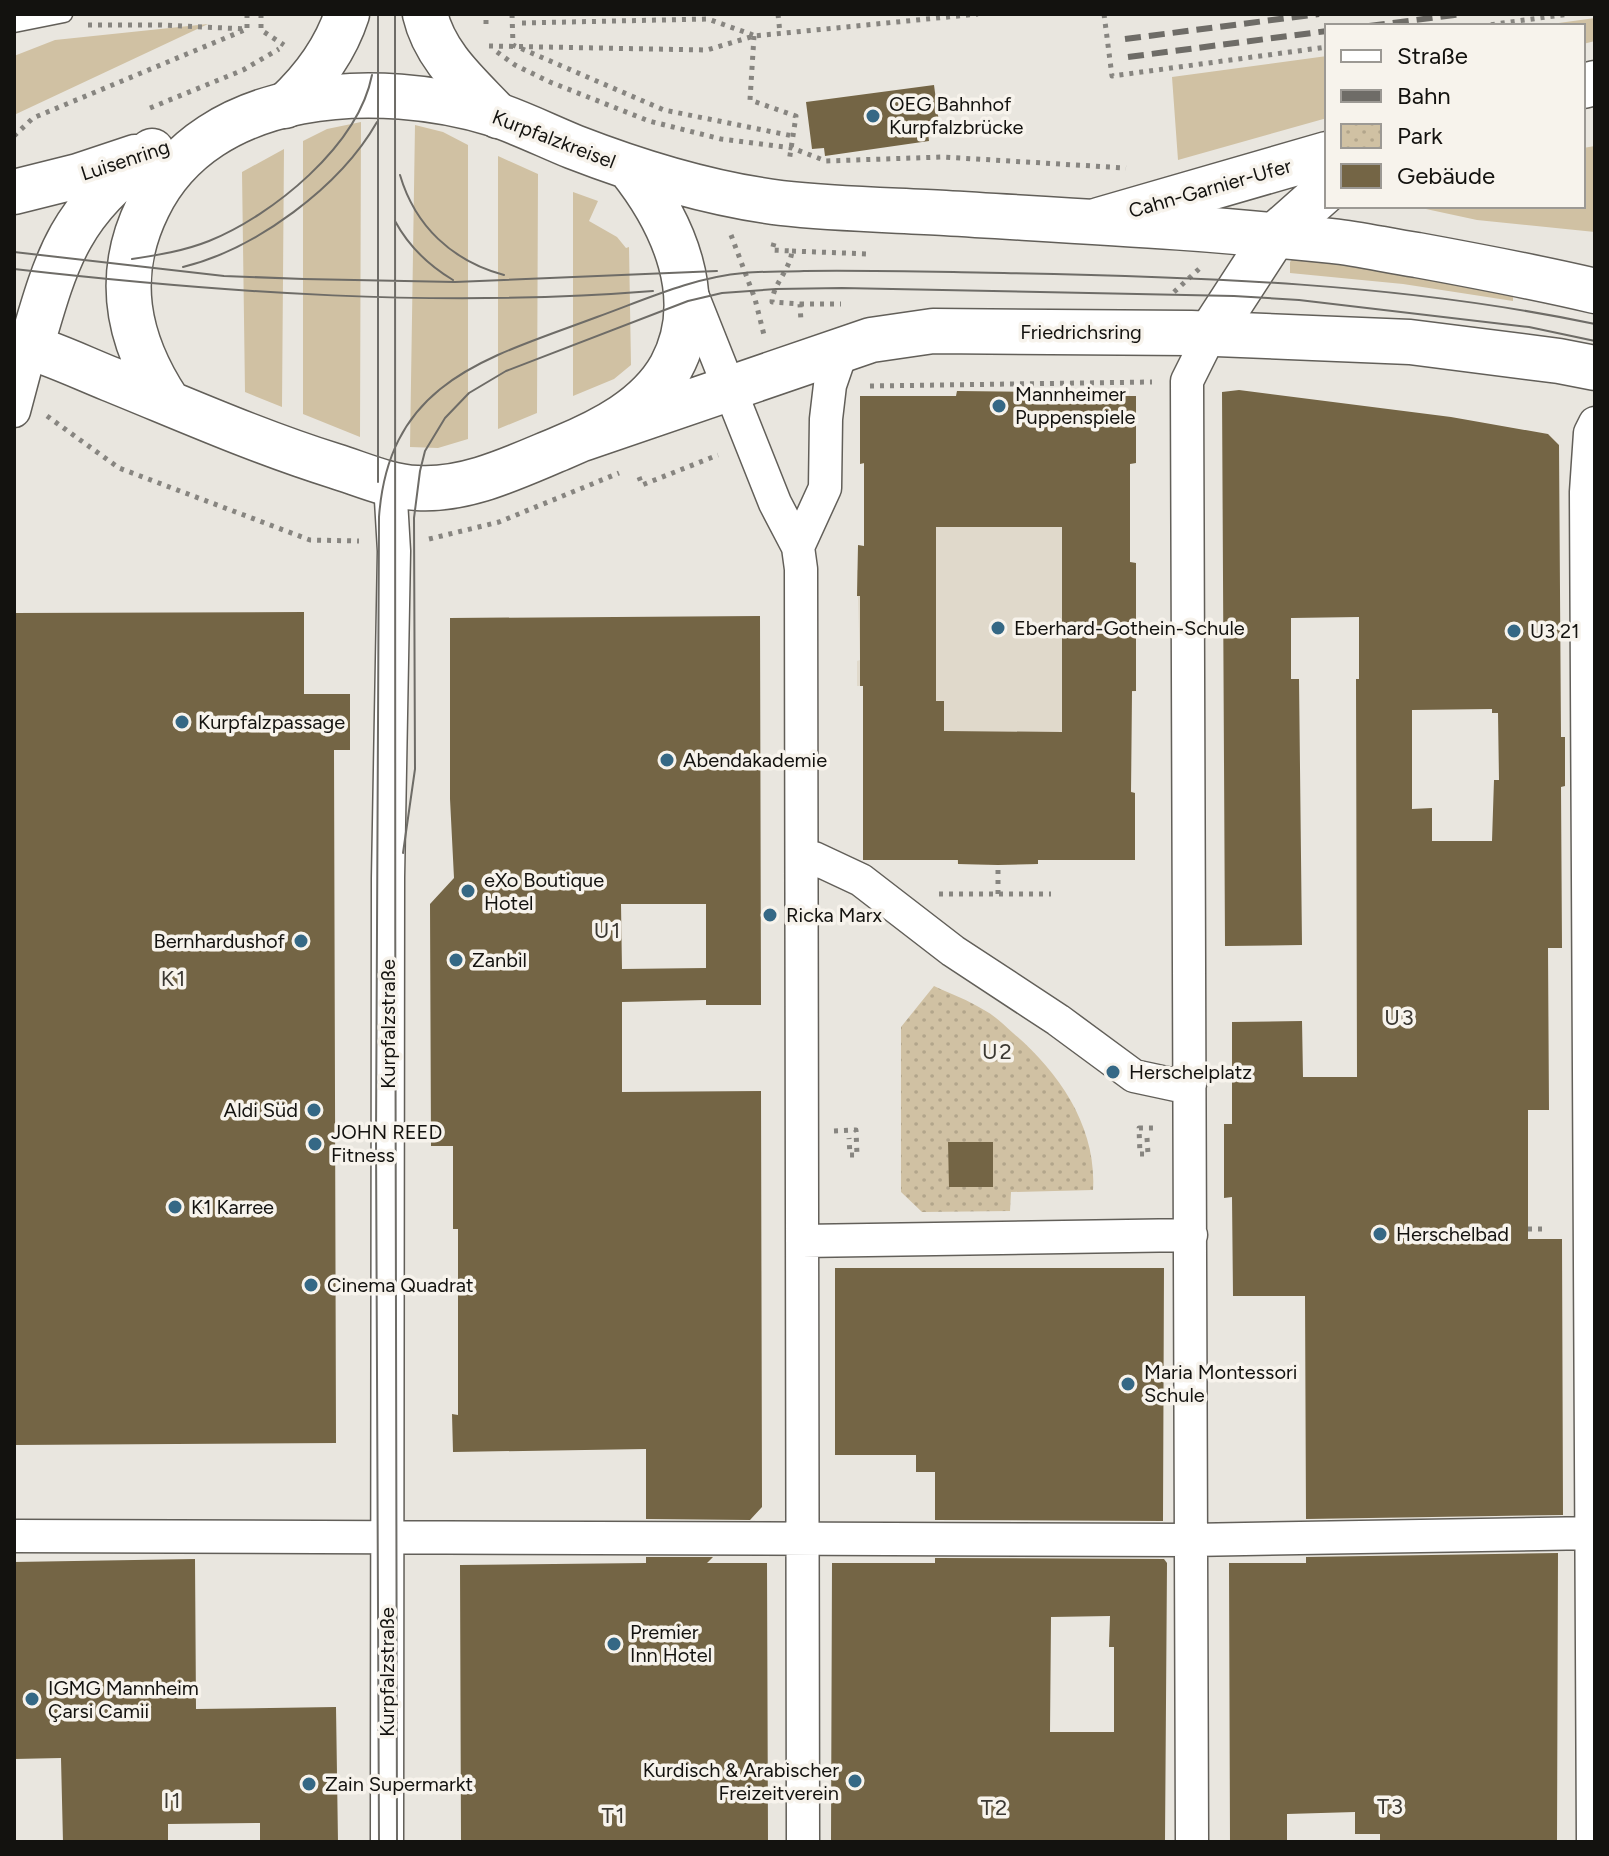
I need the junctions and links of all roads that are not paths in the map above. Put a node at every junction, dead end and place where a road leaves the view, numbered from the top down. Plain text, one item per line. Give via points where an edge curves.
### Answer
1 (64, 14) edge
2 (347, 14) edge
3 (425, 14) edge
4 (14, 24) edge
5 (285, 106) junction
6 (498, 116) junction
7 (234, 122) junction
8 (146, 132) junction
9 (1325, 155) edge
10 (629, 167) junction
11 (1325, 191) edge
12 (14, 192) edge
13 (1092, 222) junction
14 (1274, 236) junction
15 (682, 270) junction
16 (1595, 291) edge
17 (1211, 333) junction
18 (23, 344) edge
19 (842, 350) junction
20 (1595, 368) edge
21 (168, 402) junction
22 (735, 406) junction
23 (14, 411) edge
24 (1595, 423) edge
25 (582, 439) junction
26 (390, 483) junction
27 (798, 547) junction
28 (814, 858) dead end
29 (1190, 1084) junction
30 (1191, 1235) junction
31 (802, 1241) junction
32 (1594, 1533) edge
33 (14, 1536) edge
34 (387, 1536) junction
35 (803, 1538) junction
36 (1190, 1540) junction
37 (387, 1842) edge
38 (803, 1842) edge
39 (1192, 1842) edge
40 (1593, 1842) edge

1 - 4 lane
2 - 5 main road via 327,58
3 - 6 main road via 440,51
5 - 6 main road, Kurpfalzkreisel via 334,96 387,96
5 - 7 main road, Kurpfalzkreisel
6 - 10 main road, Kurpfalzkreisel
7 - 8 main road, Luisenring
7 - 21 main road, Kurpfalzkreisel via 175,167 137,230 129,265 130,313 141,355
8 - 12 main road, Luisenring via 78,176
8 - 18 main road via 126,170 68,238
9 - 13 main road, Cahn-Garnier-Ufer
10 - 13 main road via 724,195 782,203
10 - 15 main road, Kurpfalzkreisel via 664,220
11 - 14 main road
13 - 14 main road
14 - 16 main road via 1336,241
14 - 17 main road
15 - 22 street
15 - 25 main road, Kurpfalzkreisel via 687,314 670,368 640,404
17 - 19 main road, Friedrichsring via 933,331
17 - 20 main road, Friedrichsring via 1410,342
17 - 29 street via 1187,381
18 - 21 main road
18 - 23 street
19 - 22 main road, Friedrichsring via 787,369
19 - 27 street via 830,385 825,488
21 - 26 main road, Kurpfalzkreisel via 281,449
22 - 25 main road, Friedrichsring
22 - 27 street
24 - 32 street via 1586,492
25 - 26 main road, Kurpfalzkreisel via 455,486
26 - 34 street, Kurpfalzstraße via 394,541
27 - 31 street
28 - 29 street via 861,880 953,951 1134,1076
29 - 30 street
30 - 31 street
30 - 36 street
31 - 35 street
32 - 36 street
32 - 40 street
33 - 34 street
34 - 35 street
34 - 37 street, Kurpfalzstraße
35 - 36 street
35 - 38 street
36 - 39 street

